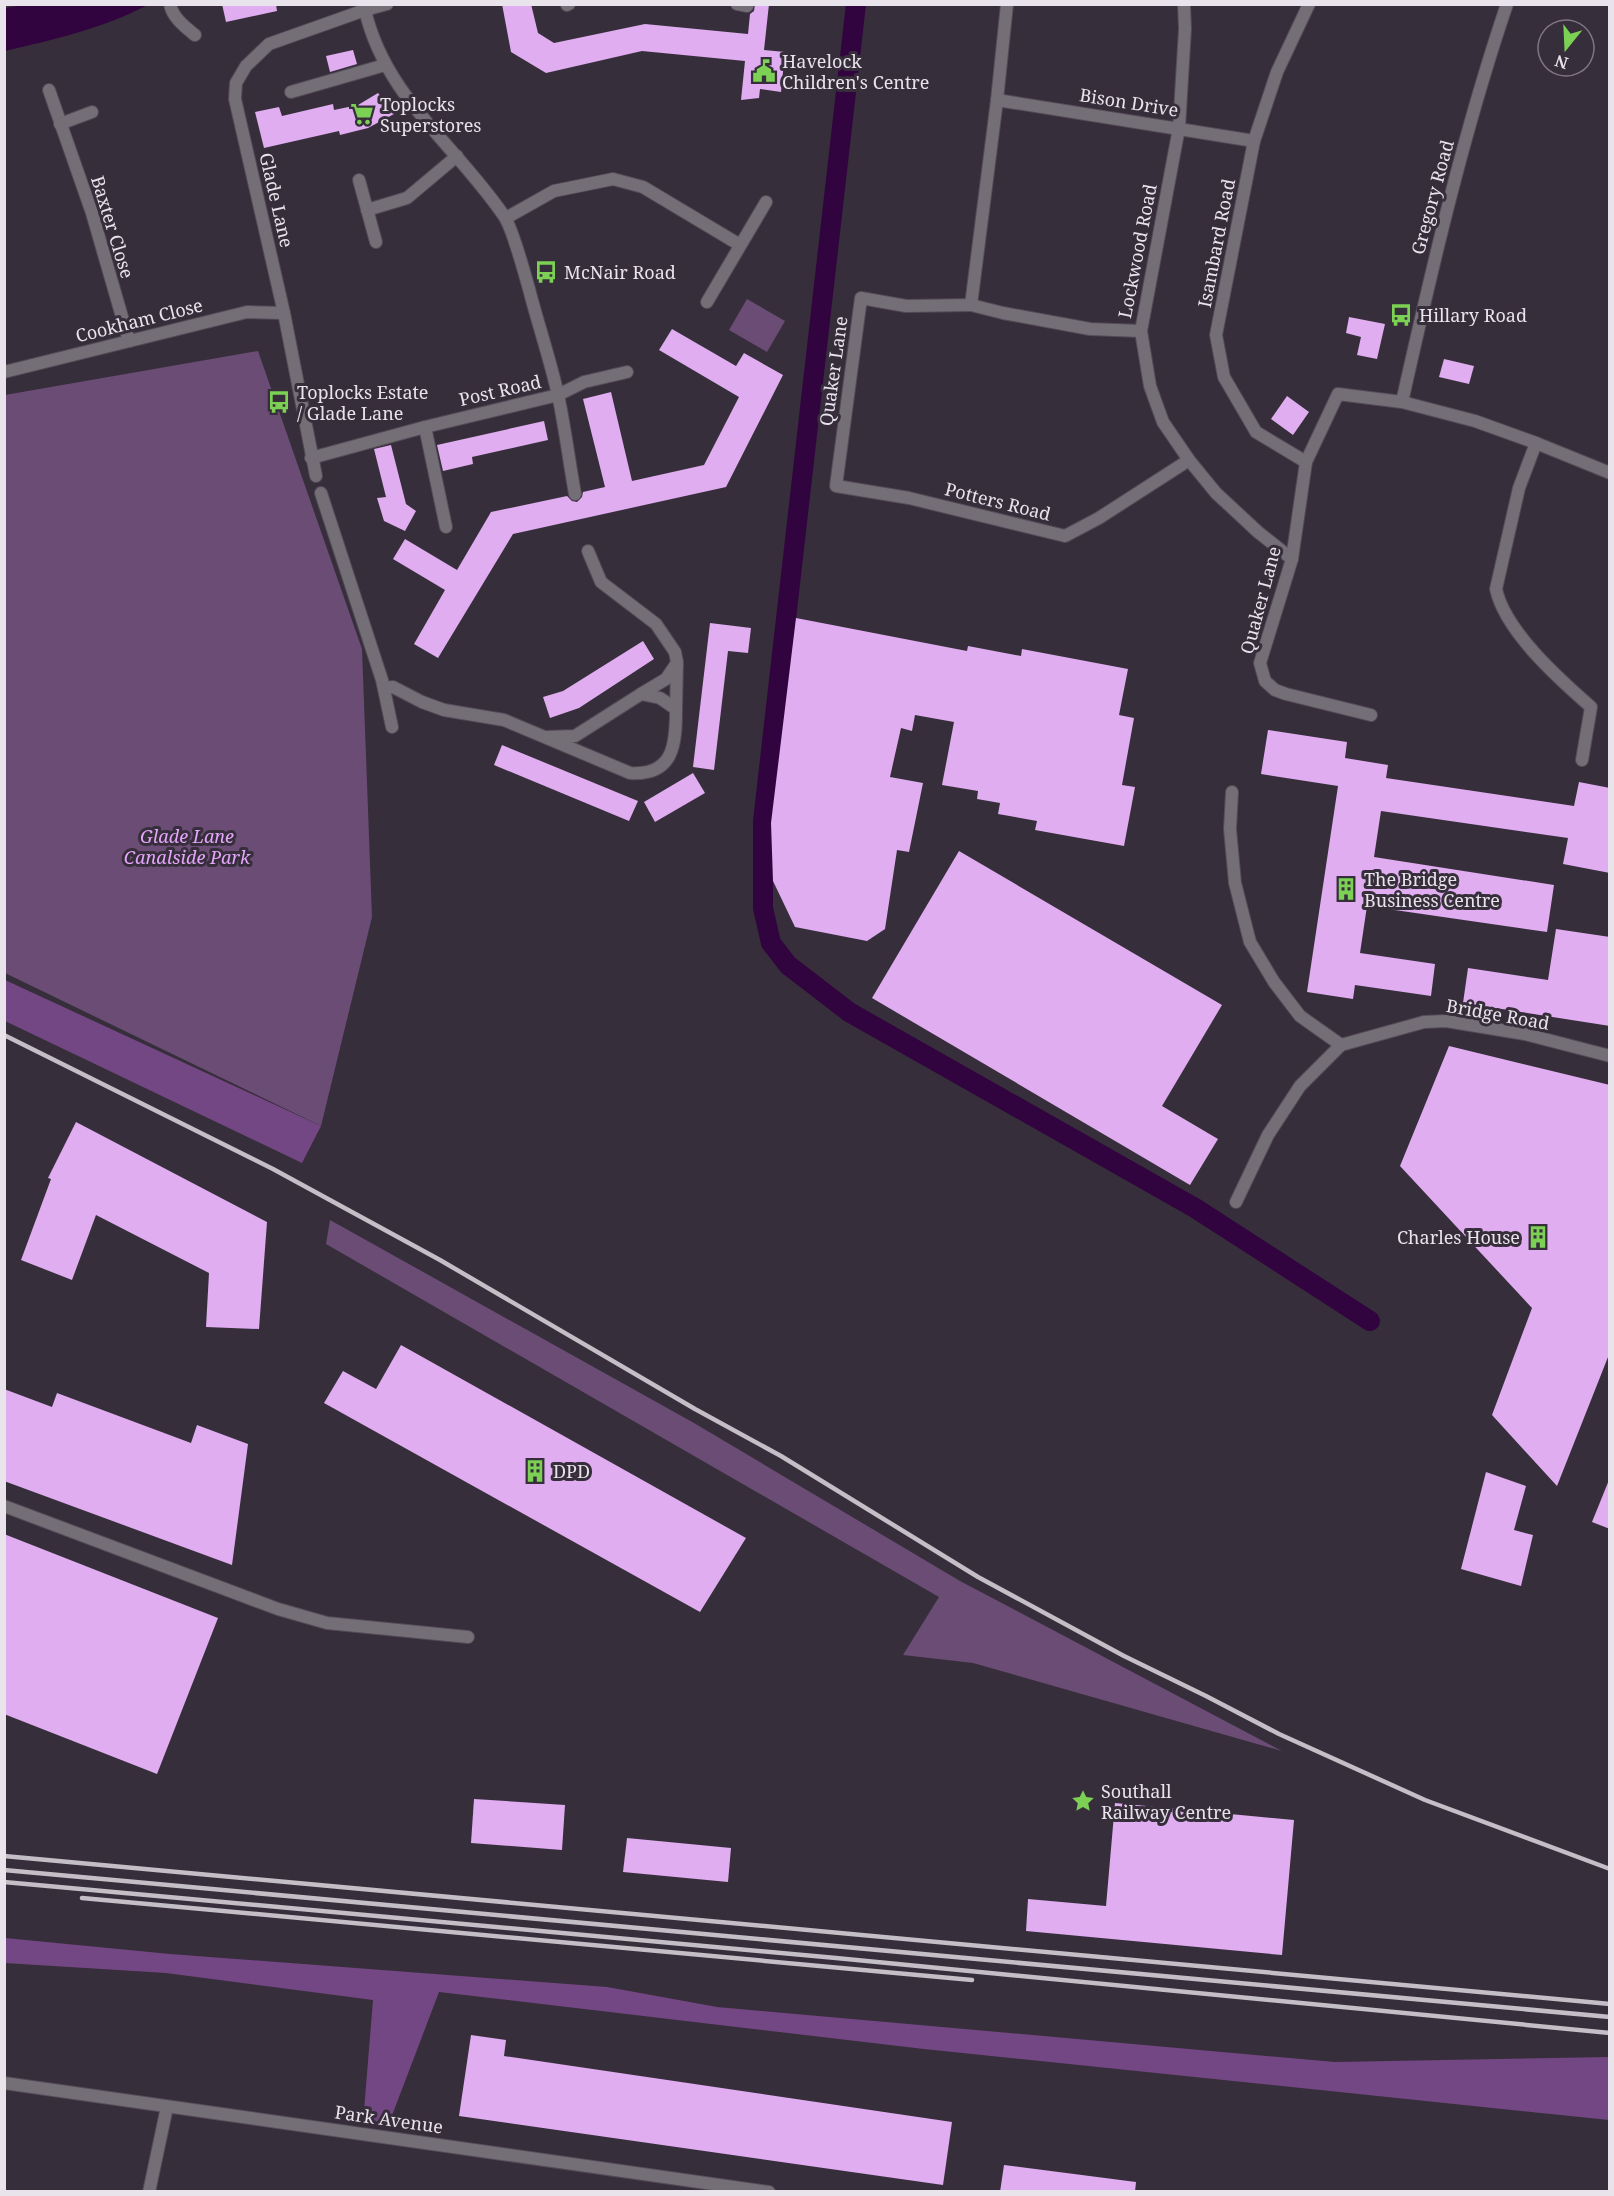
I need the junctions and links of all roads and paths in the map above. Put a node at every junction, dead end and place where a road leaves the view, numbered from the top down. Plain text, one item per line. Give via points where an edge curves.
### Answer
1 (387, 4) edge
2 (1007, 4) edge
3 (1184, 4) edge
4 (1309, 4) edge
5 (1507, 4) edge
6 (170, 7) edge
7 (365, 10) junction
8 (195, 35) dead end
9 (385, 65) junction
10 (49, 90) dead end
11 (291, 92) dead end
12 (997, 100) junction
13 (92, 112) dead end
14 (60, 124) junction
15 (1179, 128) junction
16 (1254, 141) junction
17 (457, 156) junction
18 (360, 180) dead end
19 (766, 202) dead end
20 (367, 210) junction
21 (506, 218) junction
22 (376, 242) dead end
23 (740, 245) junction
24 (707, 302) dead end
25 (971, 305) junction
26 (284, 313) junction
27 (1140, 331) junction
28 (129, 341) junction
29 (4, 372) edge
30 (627, 372) dead end
31 (558, 395) junction
32 (1402, 402) junction
33 (425, 427) junction
34 (1536, 443) junction
35 (311, 458) junction
36 (1189, 460) junction
37 (1306, 462) junction
38 (1610, 473) edge
39 (316, 476) dead end
40 (836, 486) joint
41 (321, 493) dead end
42 (575, 494) dead end
43 (446, 527) dead end
44 (588, 551) dead end
45 (1292, 559) junction
46 (677, 662) junction
47 (385, 688) junction
48 (641, 694) junction
49 (676, 709) junction
50 (1371, 715) dead end
51 (392, 727) dead end
52 (546, 737) junction
53 (1582, 760) dead end
54 (1232, 792) dead end
55 (1341, 1045) junction
56 (1610, 1056) edge
57 (1236, 1202) dead end
58 (4, 1506) edge
59 (468, 1637) dead end
60 (4, 2083) edge
61 (167, 2107) junction
62 (149, 2192) edge
63 (769, 2192) edge

1 - 7 street
2 - 12 street
3 - 15 street, Lockwood Road
4 - 16 street, Isambard Road via 1277,72
5 - 32 street, Gregory Road via 1482,77 1431,270
6 - 8 street via 181,24
7 - 9 street
7 - 26 street, Glade Lane via 269,44 246,66 236,83 236,99
9 - 11 street
9 - 17 street via 403,94
10 - 14 street, Baxter Close
12 - 15 street, Bison Drive
12 - 25 street
13 - 14 street
14 - 28 street, Baxter Close via 92,213
15 - 16 street, Bison Drive
15 - 27 street, Lockwood Road
16 - 37 street, Isambard Road via 1216,335 1224,377 1256,432
17 - 20 street via 407,198
17 - 21 street
18 - 20 street
19 - 23 street
20 - 22 street
21 - 23 street via 554,191 613,179 643,187
21 - 31 street
23 - 24 street
25 - 27 street via 1090,329
25 - 40 street, Quaker Lane via 906,306 861,298
26 - 28 street, Cookham Close via 247,312
26 - 35 street, Glade Lane
27 - 36 street, Lockwood Road via 1150,386 1163,422
28 - 29 street, Cookham Close
30 - 31 street, Post Road via 584,382
31 - 33 street, Post Road
31 - 42 street
32 - 34 street via 1475,421
32 - 37 street, Quaker Lane via 1338,394
33 - 35 street, Post Road
33 - 43 street
34 - 38 street
34 - 53 street via 1520,488 1496,589 1499,603 1527,643 1591,707
35 - 39 street, Glade Lane
36 - 40 street, Potters Road via 1065,536 909,498
36 - 45 street, Lockwood Road via 1216,493
37 - 45 street, Quaker Lane
41 - 47 street
44 - 46 street via 601,582 656,624 675,652
45 - 50 street, Quaker Lane via 1263,647 1260,663 1265,681 1286,694
46 - 48 street via 666,679
46 - 49 street
47 - 51 street
47 - 52 street via 393,687 444,710 504,720
48 - 49 street via 660,698
48 - 52 street via 575,736
49 - 52 street via 671,756 646,774 630,773
54 - 55 street via 1230,829 1235,883 1250,942 1300,1016
55 - 56 street, Bridge Road via 1424,1022 1446,1021 1525,1034
55 - 57 street, Bridge Road via 1299,1086 1268,1135
58 - 59 street via 278,1609 327,1623
60 - 61 street, Park Avenue
61 - 62 street
61 - 63 street, Park Avenue

